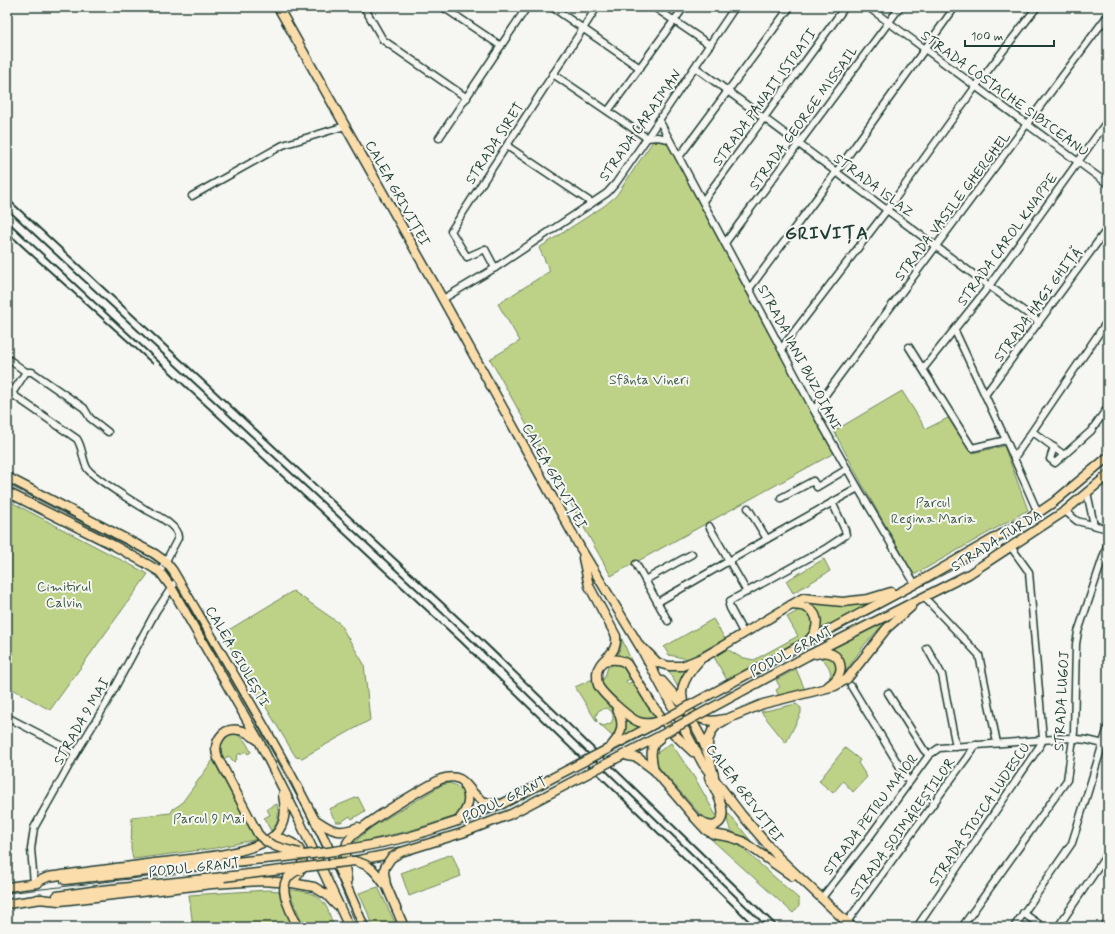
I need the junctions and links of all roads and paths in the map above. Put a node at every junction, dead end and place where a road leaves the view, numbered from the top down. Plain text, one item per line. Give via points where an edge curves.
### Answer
1 (278, 7) edge
2 (364, 7) edge
3 (443, 7) edge
4 (527, 7) edge
5 (552, 7) edge
6 (597, 7) edge
7 (654, 7) edge
8 (684, 7) edge
9 (735, 7) edge
10 (790, 7) edge
11 (845, 7) edge
12 (868, 7) edge
13 (900, 7) edge
14 (955, 7) edge
15 (1037, 7) edge
16 (1108, 15) edge
17 (674, 21) junction
18 (889, 23) junction
19 (583, 28) junction
20 (710, 45) junction
21 (501, 46) junction
22 (924, 49) junction
23 (695, 67) junction
24 (640, 68) junction
25 (553, 74) junction
26 (976, 86) junction
27 (727, 91) junction
28 (466, 98) junction
29 (608, 111) junction
30 (763, 118) junction
31 (659, 120) junction
32 (1108, 120) edge
33 (1028, 124) junction
34 (346, 126) junction
35 (439, 138) dead end
36 (647, 138) junction
37 (669, 138) junction
38 (800, 144) junction
39 (507, 146) junction
40 (679, 157) junction
41 (1078, 162) junction
42 (836, 171) junction
43 (1108, 184) edge
44 (192, 196) dead end
45 (702, 201) junction
46 (592, 203) junction
47 (887, 210) junction
48 (1108, 228) edge
49 (725, 243) junction
50 (936, 247) junction
51 (496, 268) junction
52 (989, 286) junction
53 (749, 289) junction
54 (443, 299) junction
55 (1108, 320) edge
56 (1039, 322) junction
57 (955, 331) junction
58 (910, 348) dead end
59 (781, 349) junction
60 (7, 358) edge
61 (923, 369) junction
62 (26, 372) junction
63 (12, 394) junction
64 (985, 395) junction
65 (7, 401) edge
66 (1108, 407) edge
67 (814, 410) junction
68 (108, 432) dead end
69 (1033, 432) junction
70 (1006, 440) junction
71 (1054, 448) junction
72 (1064, 455) junction
73 (1108, 457) edge
74 (1014, 458) junction
75 (847, 469) junction
76 (1108, 475) edge
77 (7, 477) edge
78 (858, 488) junction
79 (7, 492) edge
80 (1087, 492) junction
81 (781, 498) dead end
82 (832, 502) junction
83 (748, 508) dead end
84 (1065, 511) junction
85 (1038, 513) junction
86 (1094, 525) junction
87 (709, 526) dead end
88 (1108, 529) edge
89 (767, 539) junction
90 (1108, 543) edge
91 (1011, 547) junction
92 (581, 549) junction
93 (692, 554) dead end
94 (730, 561) junction
95 (166, 562) junction
96 (636, 564) dead end
97 (160, 572) junction
98 (645, 580) junction
99 (180, 583) junction
100 (915, 584) junction
101 (171, 588) junction
102 (747, 592) junction
103 (924, 597) junction
104 (883, 601) joint
105 (658, 602) junction
106 (791, 605) junction
107 (890, 614) joint
108 (668, 621) dead end
109 (744, 634) junction
110 (634, 638) junction
111 (806, 644) junction
112 (927, 648) dead end
113 (809, 655) junction
114 (704, 657) junction
115 (604, 661) junction
116 (652, 670) junction
117 (851, 686) dead end
118 (822, 689) junction
119 (888, 693) dead end
120 (615, 704) junction
121 (684, 706) junction
122 (7, 717) edge
123 (729, 718) junction
124 (663, 720) junction
125 (1108, 727) edge
126 (667, 732) junction
127 (1074, 738) junction
128 (1043, 739) junction
129 (259, 741) junction
130 (997, 743) junction
131 (1105, 744) edge
132 (976, 745) junction
133 (956, 747) junction
134 (608, 749) junction
135 (76, 753) junction
136 (708, 753) junction
137 (929, 754) junction
138 (623, 755) junction
139 (701, 760) junction
140 (654, 770) junction
141 (461, 781) junction
142 (716, 781) junction
143 (909, 782) junction
144 (282, 786) junction
145 (502, 804) junction
146 (695, 818) junction
147 (315, 820) junction
148 (458, 821) junction
149 (364, 825) junction
150 (272, 837) junction
151 (400, 852) junction
152 (1108, 853) edge
153 (307, 855) junction
154 (354, 861) junction
155 (312, 867) junction
156 (34, 883) junction
157 (292, 883) junction
158 (386, 885) junction
159 (807, 886) junction
160 (7, 887) edge
161 (349, 890) junction
162 (38, 899) junction
163 (821, 899) junction
164 (7, 904) edge
165 (1023, 914) junction
166 (1108, 921) edge
167 (347, 923) edge
168 (849, 925) edge
169 (298, 927) edge
170 (364, 927) edge
171 (404, 927) edge
172 (917, 927) edge
173 (962, 927) edge
174 (1014, 927) edge
175 (1043, 927) edge
176 (1058, 927) edge
177 (1103, 927) edge

1 - 34 main road, CALEA GRIVIȚEI
2 - 28 street via 383,40
3 - 21 street
4 - 21 street
5 - 19 street
6 - 19 street, STRADA SIRET
7 - 17 street
8 - 17 street
9 - 20 street, STRADA CARAIMAN
10 - 27 street
11 - 30 street, STRADA PANAIT ISTRATI
12 - 18 street, STRADA COSTACHE SIBICEANU
13 - 18 street, STRADA GEORGE MISSAIL
14 - 22 street
15 - 26 street
16 - 33 street, STRADA VASILE GHERGHEL
17 - 20 street
17 - 24 street
18 - 22 street, STRADA COSTACHE SIBICEANU
18 - 38 street, STRADA GEORGE MISSAIL
19 - 24 street
19 - 25 street, STRADA SIRET
20 - 23 street, STRADA CARAIMAN
21 - 28 street
22 - 26 street, STRADA COSTACHE SIBICEANU
22 - 42 street
23 - 27 street, STRADA ISLAZ
23 - 31 street, STRADA CARAIMAN
24 - 29 street
25 - 29 street
25 - 39 street, STRADA SIRET
26 - 33 street, STRADA COSTACHE SIBICEANU
26 - 47 street
27 - 30 street, STRADA ISLAZ
27 - 40 street
28 - 35 street
29 - 36 street
30 - 38 street, STRADA ISLAZ
30 - 45 street, STRADA PANAIT ISTRATI
31 - 36 street, STRADA CARAIMAN
31 - 37 street, STRADA IANI BUZOIANI
32 - 41 street, STRADA CAROL KNAPPE
33 - 41 street, STRADA COSTACHE SIBICEANU
33 - 50 street, STRADA VASILE GHERGHEL
34 - 44 street via 283,145
34 - 54 main road, CALEA GRIVIȚEI
36 - 37 street
36 - 46 street, STRADA CARAIMAN via 616,183
37 - 40 street, STRADA IANI BUZOIANI
38 - 42 street, STRADA ISLAZ
38 - 49 street, STRADA GEORGE MISSAIL
39 - 46 street
39 - 51 street, STRADA SIRET via 451,231 467,257 485,250
40 - 45 street, STRADA IANI BUZOIANI
41 - 43 street, STRADA COSTACHE SIBICEANU
41 - 52 street, STRADA CAROL KNAPPE
42 - 47 street, STRADA ISLAZ
42 - 53 street
45 - 49 street, STRADA IANI BUZOIANI
46 - 51 street, STRADA CARAIMAN
47 - 50 street, STRADA ISLAZ
47 - 59 street
48 - 56 street, STRADA HAGI GHIȚĂ
49 - 53 street, STRADA IANI BUZOIANI
50 - 52 street, STRADA ISLAZ
50 - 67 street, STRADA VASILE GHERGHEL
51 - 54 street, STRADA CARAIMAN
52 - 56 street, STRADA ISLAZ
52 - 57 street, STRADA CAROL KNAPPE
53 - 59 street, STRADA IANI BUZOIANI
54 - 92 main road, CALEA GRIVIȚEI
55 - 69 street
56 - 64 street, STRADA HAGI GHIȚĂ
57 - 61 street, STRADA CAROL KNAPPE
57 - 64 street
58 - 61 street
59 - 67 street, STRADA IANI BUZOIANI
60 - 62 street
61 - 70 street via 972,448
62 - 63 street
62 - 68 street via 32,372 84,408 90,418
63 - 65 street
63 - 95 street via 77,440 81,445 88,470 127,498 168,522 179,535
64 - 70 street
66 - 72 street via 1091,431
67 - 75 street, STRADA IANI BUZOIANI
69 - 71 street
69 - 74 street
70 - 74 street
71 - 72 street
71 - 72 street via 1050,459 1055,463
73 - 85 main road, STRADA TURDA
74 - 85 street
75 - 78 street, STRADA IANI BUZOIANI
75 - 81 street via 817,487 813,481
76 - 80 main road, STRADA TURDA
77 - 95 main road, CALEA GIULEȘTI
78 - 82 street
78 - 100 street, STRADA IANI BUZOIANI
79 - 97 main road, CALEA GIULEȘTI via 113,545
80 - 84 main road, STRADA TURDA
80 - 86 street
82 - 89 street
82 - 102 street via 846,535
83 - 89 street
84 - 86 street via 1076,521
84 - 91 main road, STRADA TURDA
85 - 100 main road, STRADA TURDA
86 - 88 street
87 - 94 street
89 - 94 street
90 - 127 street, STRADA LUGOJ via 1078,632
91 - 103 main road, STRADA TURDA via 969,574
91 - 128 street, STRADA STOICA LUDESCU via 1029,572
92 - 110 main road, CALEA GRIVIȚEI
92 - 115 main road via 589,586 616,636 613,651
93 - 98 street
94 - 102 street
94 - 105 street
95 - 97 street
95 - 99 main road, CALEA GIULEȘTI
96 - 98 street
97 - 101 main road, CALEA GIULEȘTI
98 - 105 street
99 - 101 street, STRADA 9 MAI
99 - 147 main road, CALEA GIULEȘTI via 254,708
100 - 104 main road, STRADA TURDA
100 - 106 main road via 868,599 843,602 803,598
101 - 129 main road, CALEA GIULEȘTI
101 - 135 street, STRADA 9 MAI
102 - 109 street via 729,605
103 - 107 main road, STRADA TURDA
103 - 118 main road via 887,628 847,679 835,686
103 - 130 street via 978,654
104 - 111 main road, PODUL GRANT
105 - 108 street
106 - 109 main road
106 - 111 main road via 809,608 816,617 815,632
107 - 113 main road, PODUL GRANT
109 - 114 main road
110 - 114 main road via 658,663 664,665 682,666
110 - 116 main road, CALEA GRIVIȚEI
111 - 124 main road, PODUL GRANT, bridge
112 - 133 street via 942,675
113 - 118 main road via 829,653 840,663 837,678
113 - 126 main road, PODUL GRANT, bridge
114 - 121 main road via 685,680 682,694
115 - 120 main road via 598,670 598,685
115 - 139 main road via 615,659 627,664 673,733
116 - 121 main road
116 - 139 main road, CALEA GRIVIȚEI
117 - 143 street
118 - 123 main road via 763,704
119 - 137 street
120 - 124 main road via 638,722 648,724
120 - 134 main road via 623,726 619,737
121 - 123 main road via 700,719 717,721
121 - 136 main road
122 - 135 street
123 - 136 main road via 712,731 708,741
124 - 134 main road, PODUL GRANT
125 - 131 street
126 - 138 main road, PODUL GRANT
126 - 140 main road via 656,742 652,750
127 - 128 street, STRADA PETRU MAIOR
127 - 131 street, STRADA PETRU MAIOR
127 - 173 street, STRADA LUGOJ via 1064,785
128 - 130 street, STRADA PETRU MAIOR
128 - 172 street, STRADA STOICA LUDESCU
129 - 144 main road, CALEA GIULEȘTI
129 - 153 main road, bridge via 240,730 226,731 217,739 215,749 261,838 274,847
130 - 132 street, STRADA PETRU MAIOR
131 - 165 street via 1072,843
132 - 133 street, STRADA PETRU MAIOR
132 - 168 street, STRADA ȘOIMĂREȘTILOR
133 - 137 street, STRADA PETRU MAIOR via 939,748
134 - 145 main road, PODUL GRANT, bridge
135 - 156 street, STRADA 9 MAI via 34,828 31,849
136 - 142 main road
137 - 143 street, STRADA PETRU MAIOR
138 - 140 main road via 638,758
138 - 151 main road, PODUL GRANT, bridge via 511,814 462,833
139 - 142 main road, CALEA GRIVIȚEI
139 - 146 main road via 720,801 723,817 719,824 712,826
140 - 146 main road, bridge
141 - 145 main road via 482,801
141 - 148 main road via 469,800 465,812
141 - 149 main road via 452,777 441,779
142 - 159 main road, CALEA GRIVIȚEI via 760,837
143 - 163 street, STRADA PETRU MAIOR
144 - 150 main road via 285,818
144 - 167 main road, CALEA GIULEȘTI
145 - 148 main road, PODUL GRANT
146 - 159 main road via 713,834 745,842
147 - 149 main road via 338,832
147 - 161 main road, CALEA GIULEȘTI
148 - 153 main road, PODUL GRANT, bridge via 402,839
149 - 161 main road via 347,843 345,865
150 - 156 main road via 253,846 225,853 48,877
150 - 157 main road via 292,843 301,854 301,870
151 - 154 main road, PODUL GRANT, bridge
151 - 158 main road, bridge via 391,858 385,867
152 - 176 street
153 - 156 main road, PODUL GRANT, bridge
154 - 155 main road, PODUL GRANT, bridge
154 - 158 main road, bridge via 372,868
155 - 162 main road, PODUL GRANT, bridge
155 - 169 main road, bridge via 293,873 284,886 285,898
156 - 160 main road
157 - 162 main road via 227,883 60,901
157 - 167 main road via 321,890 332,900
158 - 171 main road
159 - 163 main road, CALEA GRIVIȚEI
161 - 170 main road, CALEA GIULEȘTI
162 - 164 main road
163 - 168 main road, CALEA GRIVIȚEI
165 - 174 street
165 - 175 street
166 - 177 street

